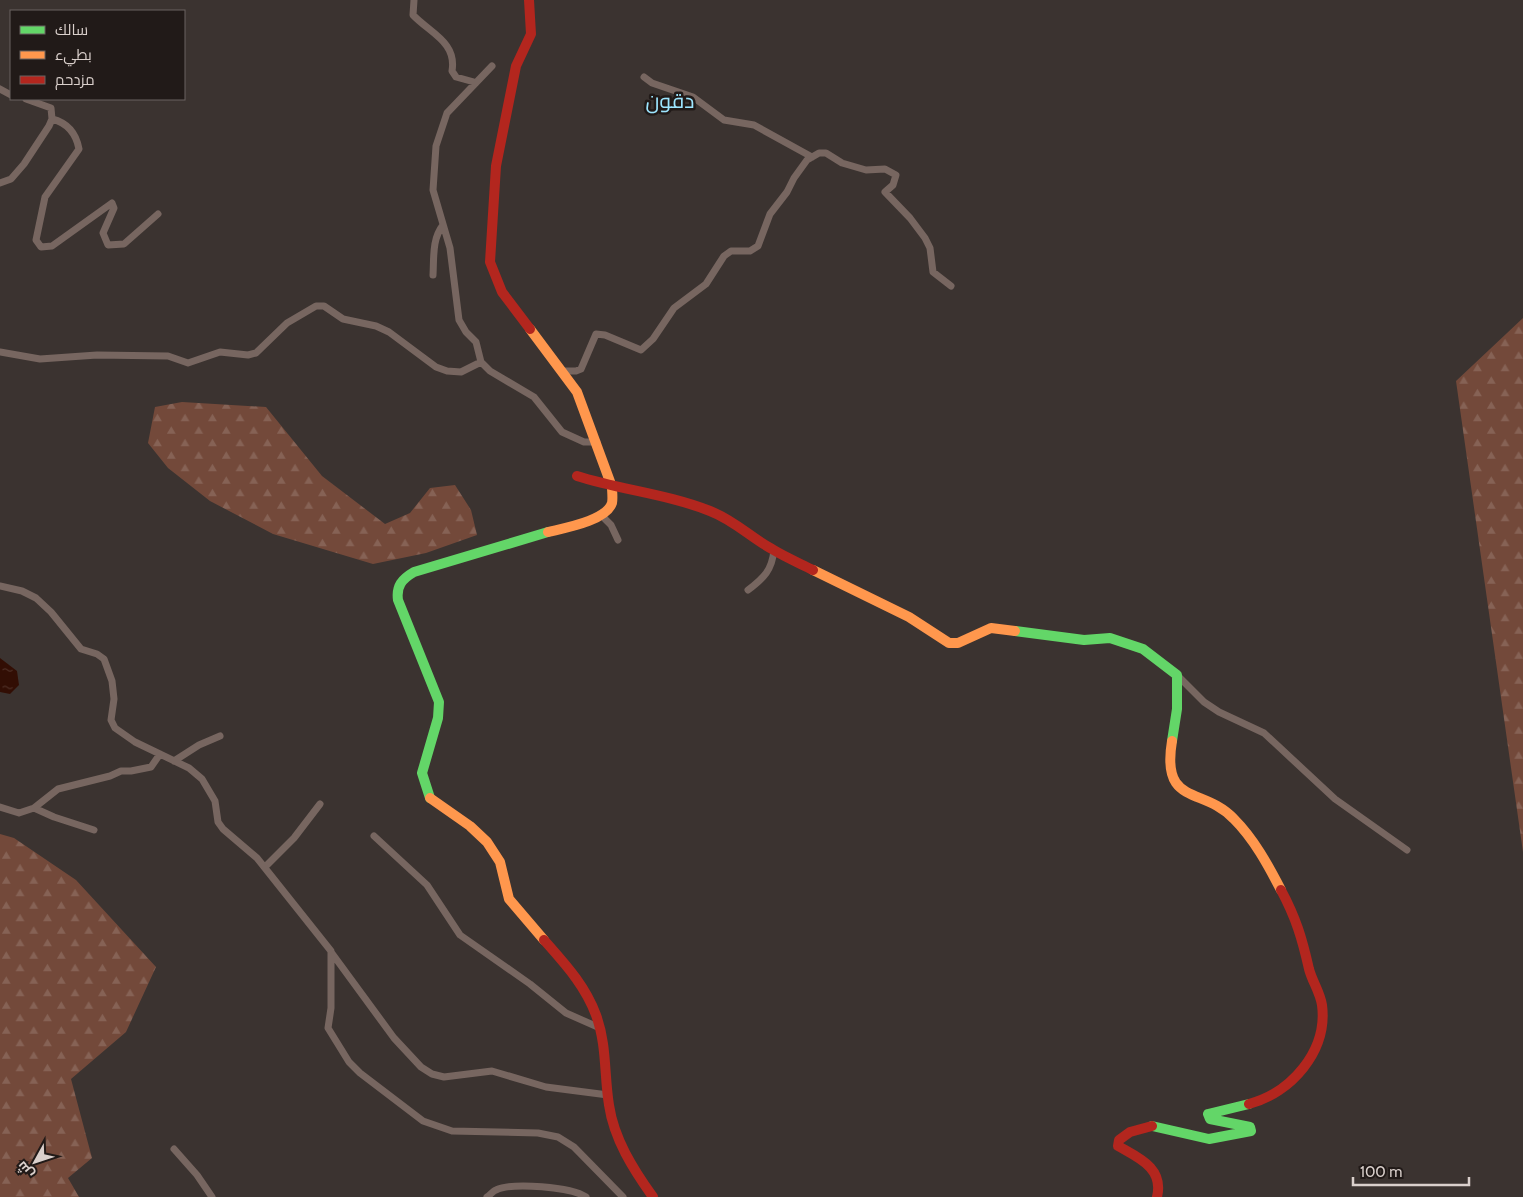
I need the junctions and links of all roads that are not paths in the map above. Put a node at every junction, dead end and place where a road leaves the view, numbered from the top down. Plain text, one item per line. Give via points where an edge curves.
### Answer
1 (414, 0) edge
2 (529, 0) edge
3 (492, 66) dead end
4 (644, 76) dead end
5 (474, 82) junction
6 (29, 100) edge
7 (52, 119) junction
8 (812, 157) junction
9 (0, 183) edge
10 (158, 214) dead end
11 (443, 225) junction
12 (433, 275) dead end
13 (952, 286) dead end
14 (0, 352) edge
15 (482, 362) junction
16 (562, 371) junction
17 (597, 442) junction
18 (577, 476) dead end
19 (612, 487) junction
20 (601, 515) junction
21 (618, 540) dead end
22 (774, 550) junction
23 (0, 586) edge
24 (748, 590) dead end
25 (1177, 675) junction
26 (220, 736) dead end
27 (160, 754) junction
28 (174, 761) junction
29 (320, 804) dead end
30 (0, 807) edge
31 (34, 808) junction
32 (94, 830) dead end
33 (374, 836) dead end
34 (1407, 850) dead end
35 (265, 866) junction
36 (331, 951) junction
37 (600, 1028) junction
38 (608, 1095) junction
39 (174, 1149) dead end
40 (212, 1197) edge
41 (487, 1197) edge
42 (586, 1197) edge
43 (623, 1197) edge
44 (653, 1197) edge
45 (1157, 1197) edge

1 - 5 street via 413,15 449,48 456,77
2 - 16 street via 530,34 516,66 496,166 490,262 502,292
3 - 5 street
4 - 8 street via 652,83 693,98 724,120 754,125
5 - 11 street via 447,113 437,140 432,171 433,190
6 - 7 street via 51,108
7 - 9 street via 20,171 12,179
7 - 10 street via 69,127 77,137 79,149 45,197 36,240 42,247 52,246 112,203 114,208 103,233 108,245 124,244
8 - 13 street via 826,153 842,163 866,170 885,169 896,175 893,185 885,192 925,238 930,248 933,272
8 - 16 street via 800,169 788,192 770,214 758,246 750,251 731,251 724,256 706,284 674,308 653,339 641,350 596,334 581,369
11 - 12 street via 437,232 434,246
11 - 15 street via 450,248 460,320 476,342
14 - 15 street via 40,359 97,355 168,356 188,363 220,352 248,355 256,353 287,323 316,306 324,306 343,319 389,332 436,367 447,371 461,372
15 - 17 street via 501,379 534,396 562,432 584,442
16 - 17 street via 576,392
17 - 19 street
18 - 19 street
19 - 20 street via 612,502
19 - 22 street via 658,495 710,511 737,524
20 - 21 street via 611,525
20 - 37 street via 585,523 414,572 403,578 396,591 439,702 438,718 422,773 430,798 493,847 504,873 509,899 580,981
22 - 24 street via 772,564 764,578
22 - 25 street via 908,617 949,643 958,643 992,628 1084,640 1110,638 1142,648
23 - 27 street via 36,598 81,649 98,654 104,660 112,681 115,728
25 - 34 street via 1204,702 1264,733 1335,798
25 - 45 street via 1177,708 1171,749 1174,782 1182,790 1223,809 1241,826 1257,849 1302,934 1310,975 1322,1007 1313,1051 1286,1086 1261,1100 1208,1114 1210,1118 1250,1127 1251,1131 1207,1139 1160,1126 1139,1129 1120,1140 1118,1146 1159,1176 1161,1184
26 - 28 street
27 - 28 street
27 - 31 street via 152,767 121,771 58,789
28 - 35 street via 202,779 215,801 218,822 223,829
29 - 35 street via 294,838
30 - 31 street via 19,813
31 - 32 street
33 - 37 street via 427,885 460,935 566,1013
35 - 36 street
36 - 38 street via 394,1038 432,1074 444,1077 492,1071 546,1087
36 - 43 street via 328,1028 349,1062 360,1073 407,1111 437,1128 473,1133 538,1133 558,1137 574,1147
37 - 38 street
38 - 44 street via 614,1126 626,1157
39 - 40 street
41 - 42 street via 496,1190 514,1187 557,1187

